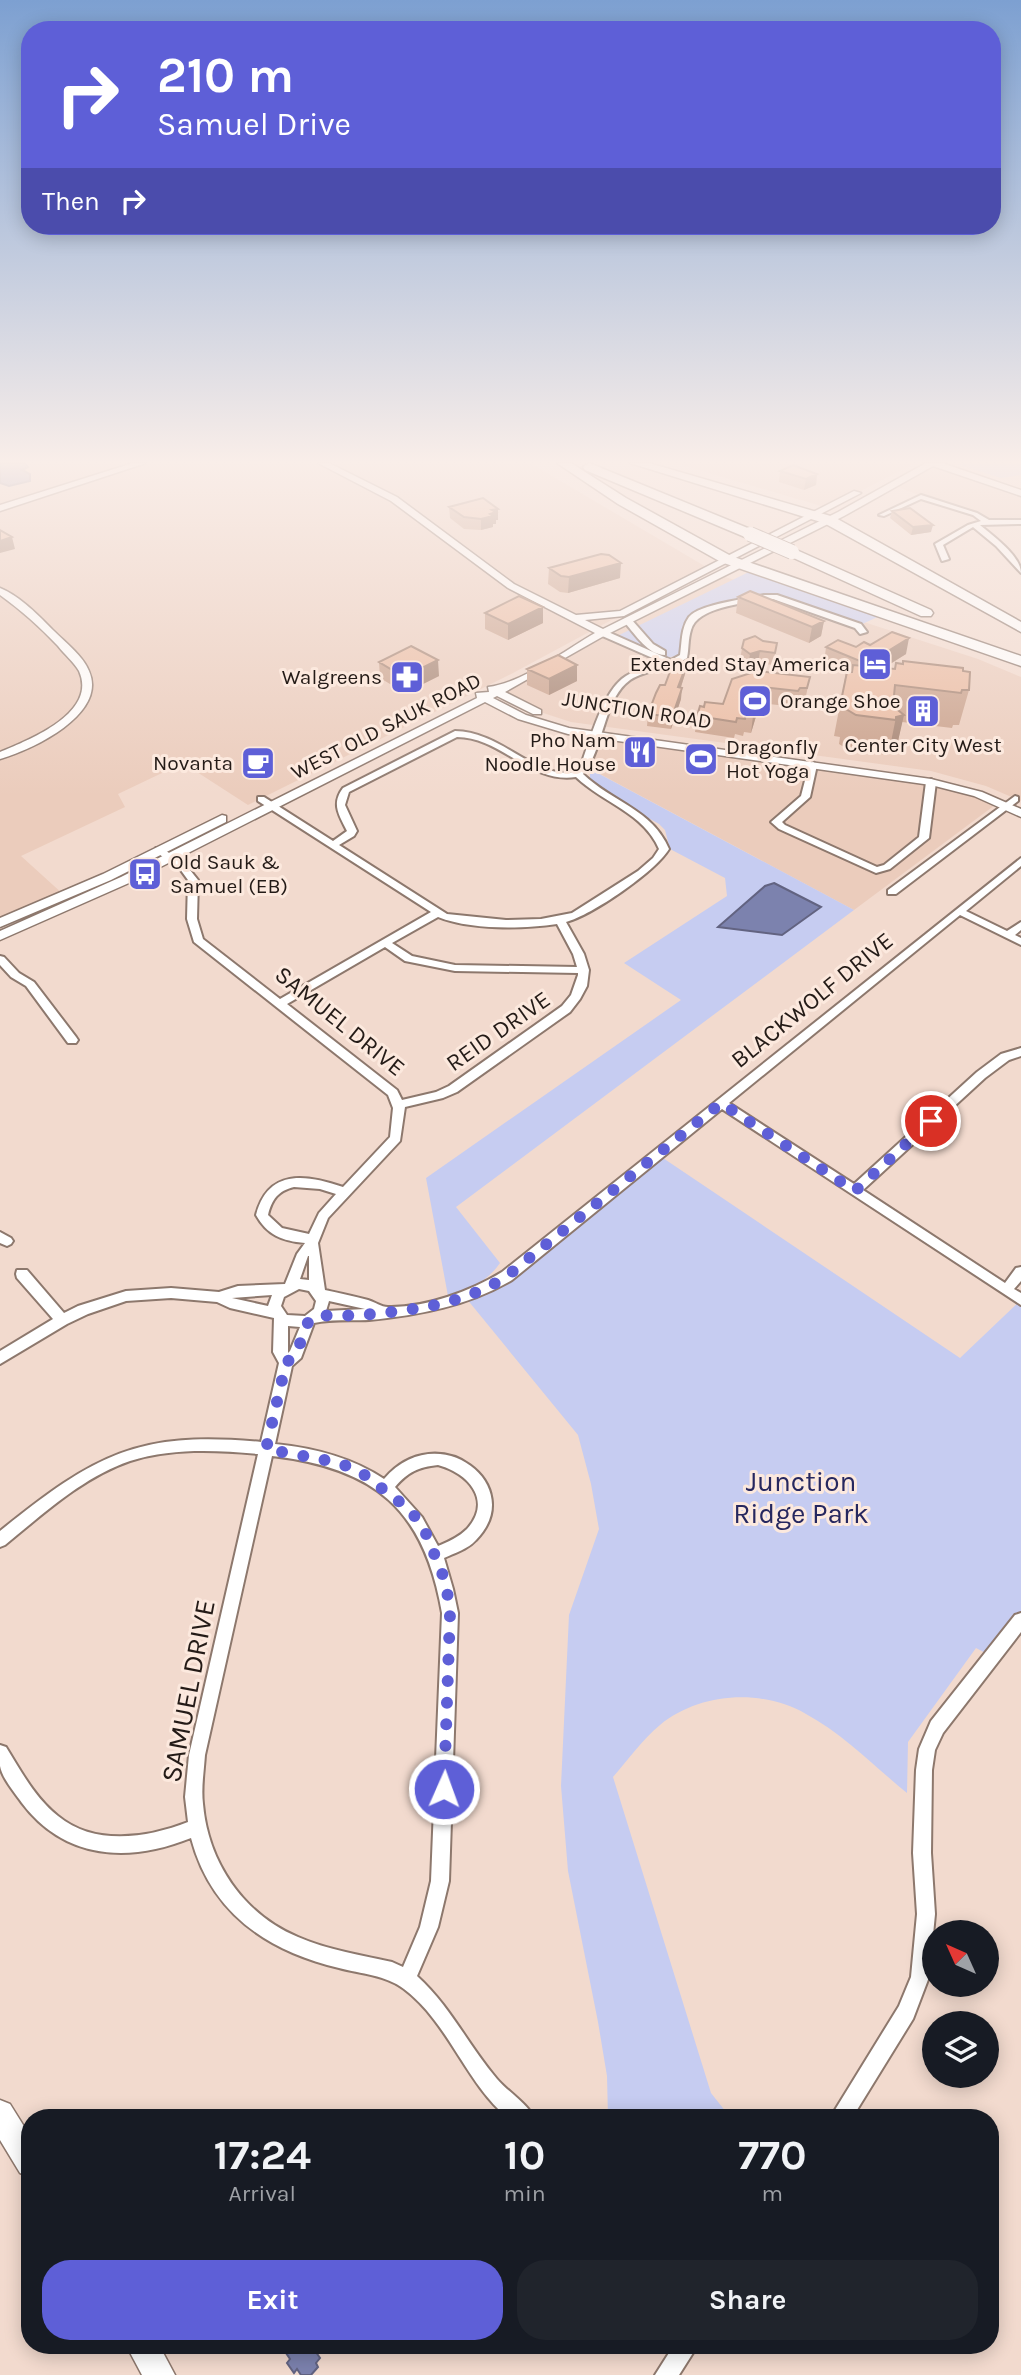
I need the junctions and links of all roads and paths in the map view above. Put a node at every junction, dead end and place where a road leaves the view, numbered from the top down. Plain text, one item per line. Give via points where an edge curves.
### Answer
1 (495, 574) edge
2 (706, 574) edge
3 (706, 574) edge
4 (765, 574) edge
5 (847, 574) edge
6 (925, 574) edge
7 (0, 591) edge
8 (956, 608) dead end
9 (567, 614) junction
10 (624, 618) junction
11 (1021, 628) edge
12 (599, 630) junction
13 (863, 632) dead end
14 (1021, 636) edge
15 (1021, 655) edge
16 (1021, 661) edge
17 (675, 662) junction
18 (486, 692) junction
19 (599, 732) junction
20 (0, 755) edge
21 (813, 765) junction
22 (579, 774) junction
23 (931, 782) junction
24 (267, 802) junction
25 (1014, 802) edge
26 (1021, 813) edge
27 (332, 845) junction
28 (164, 854) junction
29 (1021, 861) edge
30 (892, 892) dead end
31 (959, 911) junction
32 (437, 913) junction
33 (559, 920) junction
34 (0, 923) edge
35 (1021, 925) edge
36 (0, 936) edge
37 (1009, 936) junction
38 (1021, 942) edge
39 (385, 943) junction
40 (0, 959) edge
41 (584, 970) junction
42 (280, 1003) junction
43 (72, 1040) dead end
44 (1021, 1052) edge
45 (721, 1103) junction
46 (398, 1105) junction
47 (855, 1191) junction
48 (344, 1192) junction
49 (313, 1242) junction
50 (1021, 1272) edge
51 (22, 1274) dead end
52 (287, 1288) junction
53 (1006, 1290) junction
54 (320, 1292) junction
55 (219, 1297) junction
56 (1021, 1300) edge
57 (380, 1311) junction
58 (279, 1316) junction
59 (311, 1319) junction
60 (62, 1320) junction
61 (0, 1358) edge
62 (286, 1363) junction
63 (266, 1449) junction
64 (385, 1488) junction
65 (0, 1540) edge
66 (437, 1554) junction
67 (1021, 1620) edge
68 (0, 1753) edge
69 (197, 1828) junction
70 (407, 1979) junction
71 (514, 2109) edge
72 (846, 2109) edge
73 (0, 2114) edge
74 (21, 2148) edge
75 (147, 2354) edge
76 (681, 2354) edge
77 (160, 2375) edge
78 (666, 2375) edge

1 - 9 street
2 - 10 street, WEST OLD SAUK ROAD
3 - 10 street, WEST OLD SAUK ROAD
4 - 16 highway
5 - 15 highway
6 - 11 highway
7 - 20 street via 36,617 80,666 88,683 78,710 64,723
8 - 14 highway
9 - 10 street
9 - 12 street
10 - 12 street, WEST OLD SAUK ROAD
10 - 17 street via 650,646
12 - 17 street
12 - 18 street, WEST OLD SAUK ROAD
13 - 17 street via 858,626 774,597 753,600 694,616 687,629 686,654
17 - 19 street via 620,684
18 - 19 street, JUNCTION ROAD via 535,722
18 - 24 street, WEST OLD SAUK ROAD
19 - 21 street, JUNCTION ROAD
19 - 22 street
19 - 25 street, JUNCTION ROAD via 931,771 967,780
21 - 23 street, JUNCTION ROAD
21 - 23 street via 805,797 776,822 868,869 882,869 924,838
22 - 27 street via 554,775 484,739 454,734 346,790 339,806 352,831
22 - 33 street via 596,793 650,823 660,834 664,849 648,869 580,913
23 - 25 street, JUNCTION ROAD
24 - 27 street
24 - 28 street, WEST OLD SAUK ROAD
25 - 26 street, JUNCTION ROAD
25 - 30 street
27 - 32 street
28 - 34 street, WEST OLD SAUK ROAD
28 - 36 street, WEST OLD SAUK ROAD
28 - 42 street, SAMUEL DRIVE via 193,880 192,919 198,940
29 - 31 street, BLACKWOLF DRIVE
31 - 37 street
31 - 45 street, BLACKWOLF DRIVE
32 - 33 street via 469,922
32 - 39 street
33 - 41 street via 582,958
35 - 37 street
37 - 38 street
39 - 41 street via 410,959 446,967
39 - 42 street
40 - 43 street via 30,984
41 - 46 street, REID DRIVE via 581,990 566,1009 453,1088 439,1096
42 - 46 street, SAMUEL DRIVE via 393,1093
44 - 47 street via 981,1074
45 - 47 street
45 - 57 street, BLACKWOLF DRIVE via 488,1289 441,1305
46 - 48 street, SAMUEL DRIVE via 396,1138
47 - 53 street
48 - 49 street, SAMUEL DRIVE via 323,1216
48 - 49 street via 301,1181 268,1197 262,1215 267,1226 281,1235
49 - 52 street, SAMUEL DRIVE
49 - 54 street via 317,1254 314,1281
50 - 53 street
51 - 60 street
52 - 54 street via 306,1284
52 - 55 street
52 - 58 street via 276,1300
53 - 56 street
54 - 57 street, BLACKWOLF DRIVE
54 - 59 street via 323,1306
55 - 58 street
55 - 60 street via 126,1296
57 - 59 street, BLACKWOLF DRIVE
58 - 59 street via 295,1323
58 - 62 street, SAMUEL DRIVE via 280,1352
59 - 62 street, SAMUEL DRIVE via 296,1354
60 - 61 street
62 - 63 street, SAMUEL DRIVE
63 - 64 street via 340,1463
63 - 65 street via 185,1445 116,1460 80,1478
63 - 69 street, SAMUEL DRIVE via 197,1755
64 - 66 street via 410,1510
64 - 66 street via 404,1468 422,1460 459,1463 477,1479 484,1490 481,1520 474,1532
66 - 70 street via 450,1614 440,1881 429,1927
67 - 72 street via 937,1727 927,1749 922,1853 926,1914 920,1977 906,2012
68 - 69 street via 37,1808 61,1829 89,1841 135,1846
69 - 70 street, SAMUEL DRIVE via 225,1892 268,1932 306,1949
70 - 71 street, SAMUEL DRIVE via 433,2003
73 - 74 main road
75 - 77 main road
76 - 78 street

